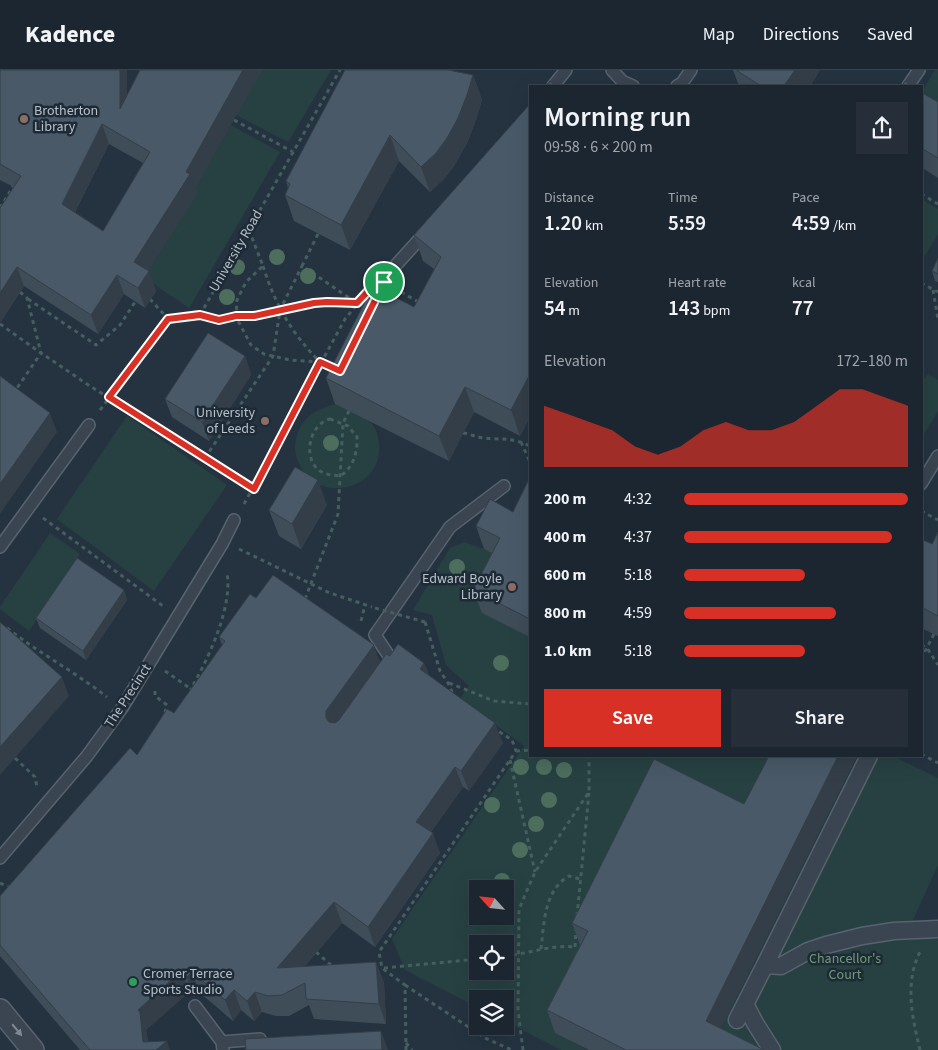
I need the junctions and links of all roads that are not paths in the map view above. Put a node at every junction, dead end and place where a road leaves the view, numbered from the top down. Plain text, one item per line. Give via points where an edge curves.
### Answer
1 (566, 70) edge
2 (612, 70) edge
3 (691, 70) edge
4 (919, 70) edge
5 (554, 85) edge
6 (632, 85) edge
7 (679, 85) edge
8 (909, 85) edge
9 (436, 222) edge
10 (396, 265) road end
11 (89, 424) road end
12 (938, 456) edge
13 (923, 481) edge
14 (504, 486) dead end
15 (234, 520) road end
16 (0, 547) edge
17 (382, 677) edge
18 (870, 757) edge
19 (0, 858) edge
20 (935, 929) edge
21 (765, 966) junction
22 (745, 1004) junction
23 (195, 1006) dead end
24 (0, 1010) edge
25 (737, 1020) dead end
26 (269, 1039) edge
27 (222, 1046) edge
28 (34, 1050) edge
29 (772, 1050) edge

1 - 5 lane
2 - 6 lane via 622,81
3 - 7 lane
4 - 8 lane
9 - 10 lane
11 - 16 lane
12 - 13 lane
14 - 17 lane via 450,527 375,635 393,662
15 - 19 lane, The Precinct via 122,708 87,756
18 - 21 street
20 - 21 street via 862,936 808,951 781,966
21 - 22 street
22 - 25 street
22 - 29 street
23 - 27 lane
24 -> 28 street
26 - 27 lane

